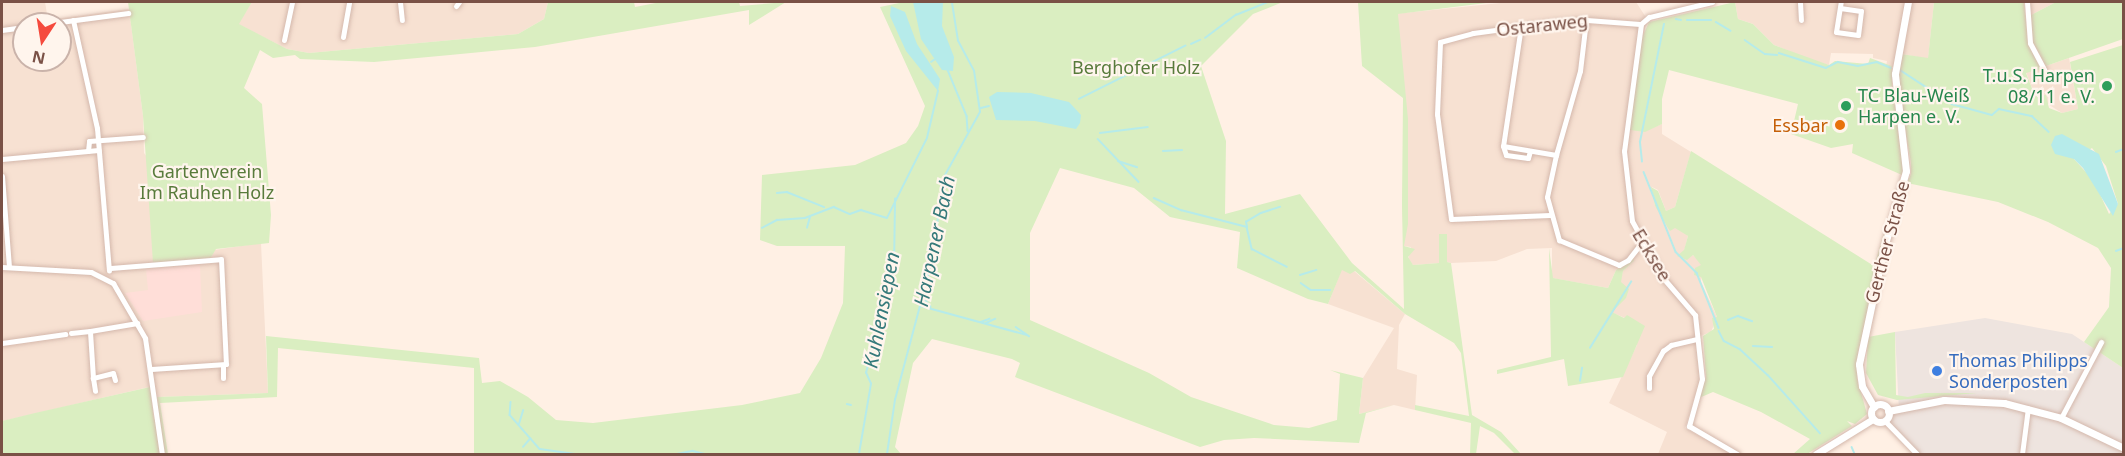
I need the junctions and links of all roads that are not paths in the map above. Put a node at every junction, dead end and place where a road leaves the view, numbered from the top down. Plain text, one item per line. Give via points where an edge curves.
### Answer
1 (292, 2) edge
2 (349, 2) edge
3 (400, 2) edge
4 (1710, 2) edge
5 (1800, 2) edge
6 (1908, 2) edge
7 (2027, 2) edge
8 (1841, 5) edge
9 (128, 12) dead end
10 (73, 20) joint
11 (402, 20) dead end
12 (1586, 20) junction
13 (1802, 20) dead end
14 (1643, 22) junction
15 (1521, 26) junction
16 (342, 37) dead end
17 (284, 40) dead end
18 (2044, 69) dead end
19 (143, 137) dead end
20 (98, 140) junction
21 (99, 150) junction
22 (88, 151) junction
23 (1556, 155) junction
24 (2, 159) edge
25 (2, 176) edge
26 (1550, 215) junction
27 (1642, 242) junction
28 (2, 267) edge
29 (9, 267) junction
30 (110, 268) junction
31 (105, 276) junction
32 (137, 323) junction
33 (90, 331) junction
34 (1697, 339) junction
35 (2101, 342) dead end
36 (2, 344) edge
37 (223, 366) junction
38 (151, 369) junction
39 (93, 378) junction
40 (223, 378) dead end
41 (115, 380) dead end
42 (1649, 388) dead end
43 (94, 391) dead end
44 (1874, 407) junction
45 (2028, 408) junction
46 (1888, 411) junction
47 (2061, 418) junction
48 (1873, 419) junction
49 (1885, 421) junction
50 (2124, 448) edge
51 (1724, 452) edge
52 (162, 454) edge
53 (1737, 454) edge
54 (1816, 454) edge
55 (1917, 454) edge
56 (2022, 454) edge

1 - 17 street
2 - 16 street
3 - 11 street
4 - 14 street, Ostaraweg
5 - 13 street
6 - 44 street, Gerther Straße via 1895,74 1906,171 1882,251 1859,363 1862,386
7 - 18 street via 2030,43
8 - 8 street via 1836,32 1858,35 1861,11
9 - 10 street
10 - 20 street
12 - 14 street, Ostaraweg
12 - 15 street, Ostaraweg
12 - 23 street via 1580,70
14 - 27 street, Ecksee via 1624,151 1630,210
15 - 23 street via 1503,146
15 - 26 street, Ostaraweg via 1444,38 1439,48 1436,104 1451,219
19 - 20 street
20 - 21 street
20 - 22 street via 88,141
21 - 22 street
21 - 30 street
22 - 24 street
23 - 26 street via 1547,185
25 - 29 street
26 - 27 street via 1562,242 1614,264 1628,261
27 - 34 street, Ecksee via 1664,279 1692,308
28 - 29 street
29 - 31 street
30 - 31 street
30 - 37 street via 221,259 226,364
31 - 32 street
32 - 33 street
32 - 38 street via 145,338
33 - 36 street
33 - 39 street
34 - 42 street via 1663,351 1649,376
34 - 51 street, Ecksee via 1702,380 1689,426
35 - 47 street
37 - 38 street
37 - 40 street
38 - 52 street
39 - 41 street via 113,373
39 - 43 street
44 - 46 street via 1882,405
44 - 48 street
45 - 46 street via 1958,399
45 - 47 street
45 - 56 street
46 - 49 street
47 - 50 street
48 - 49 street
48 - 54 street
49 - 55 street
51 - 53 street, Ecksee

